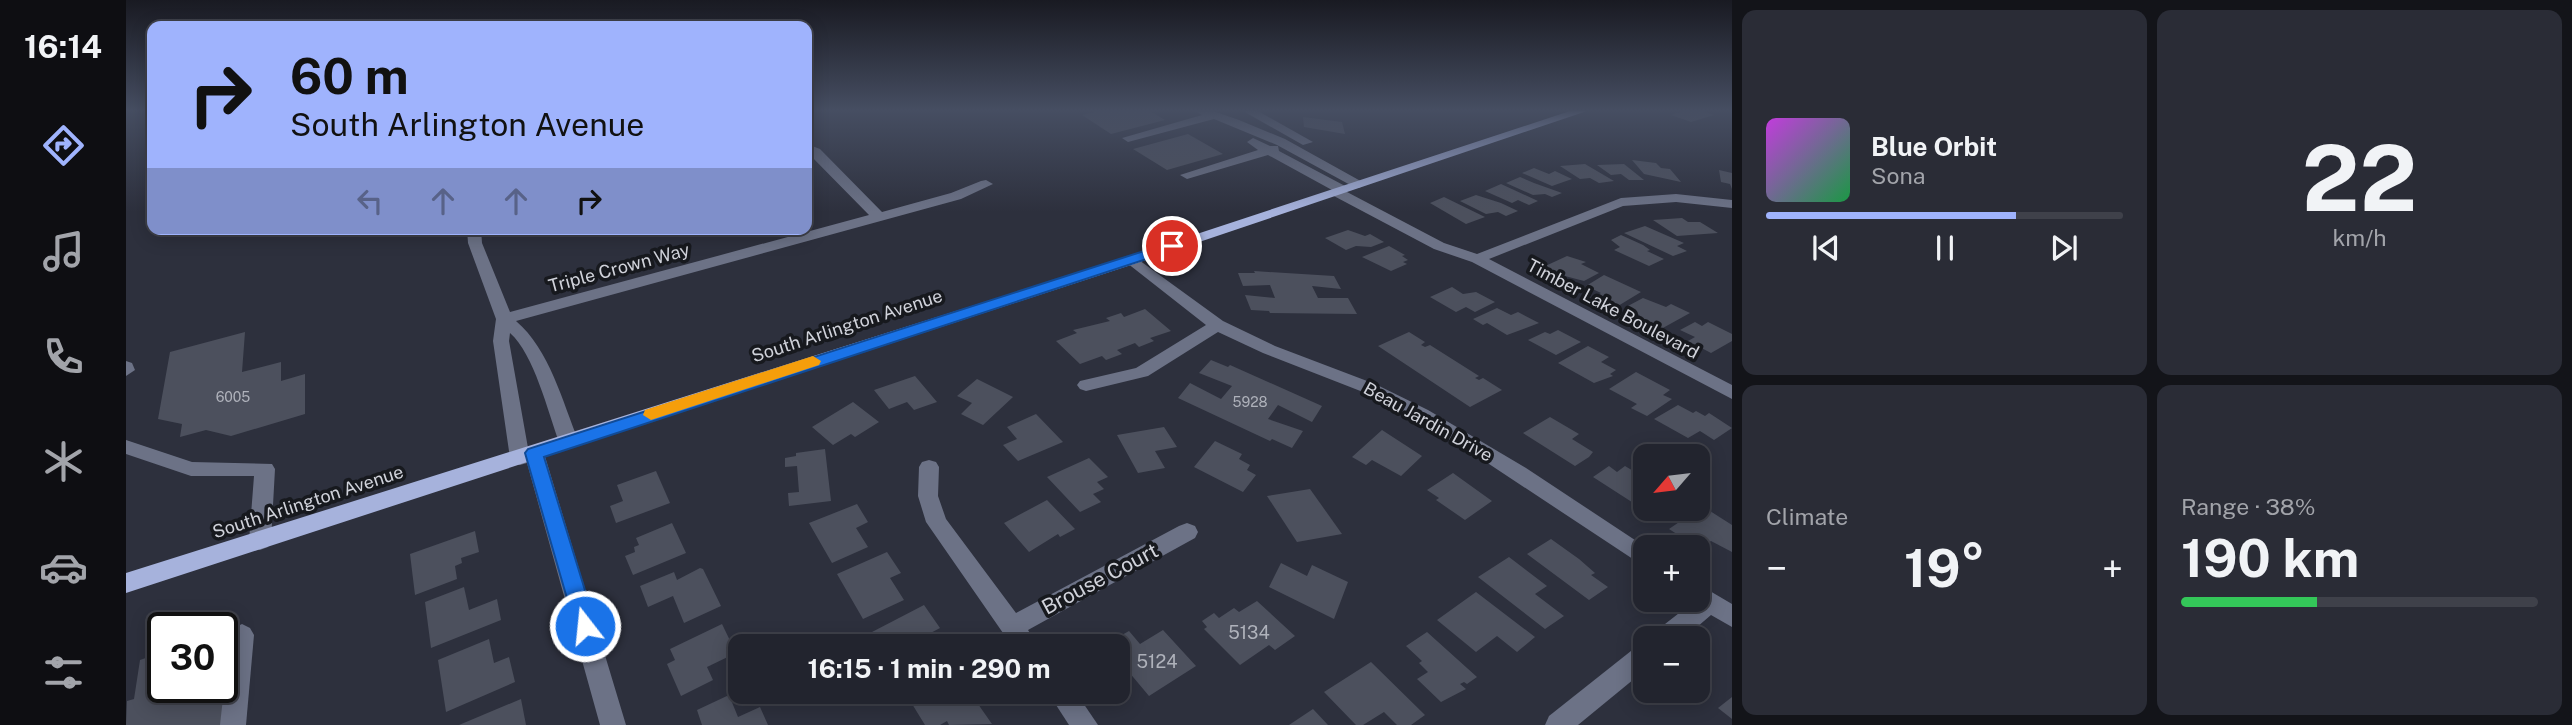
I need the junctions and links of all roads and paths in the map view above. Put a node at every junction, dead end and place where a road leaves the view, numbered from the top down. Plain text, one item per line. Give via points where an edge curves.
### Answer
1 (1259, 145) edge
2 (1478, 145) edge
3 (1287, 146) joint
4 (812, 150) edge
5 (1270, 150) junction
6 (1187, 175) dead end
7 (986, 184) dead end
8 (1347, 188) junction
9 (1732, 204) edge
10 (879, 217) junction
11 (474, 235) edge
12 (1477, 259) junction
13 (1132, 260) junction
14 (504, 319) junction
15 (1217, 325) junction
16 (1086, 385) dead end
17 (1732, 393) edge
18 (569, 442) junction
19 (126, 447) edge
20 (527, 456) junction
21 (929, 467) dead end
22 (1187, 532) dead end
23 (260, 541) junction
24 (1633, 550) edge
25 (126, 583) edge
26 (1710, 602) edge
27 (1691, 612) edge
28 (1732, 617) edge
29 (1012, 626) junction
30 (1677, 626) edge
31 (1018, 634) edge
32 (242, 635) dead end
33 (1633, 665) edge
34 (1069, 704) edge
35 (233, 725) edge
36 (613, 725) edge
37 (1084, 725) edge
38 (1558, 725) edge

1 - 5 street, Timber Lake Boulevard
2 - 8 main road, South Arlington Avenue
3 - 5 street
3 - 8 street, Timber Lake Boulevard
4 - 10 street
5 - 6 street
5 - 8 street, Timber Lake Boulevard
7 - 10 street, Triple Crown Way
8 - 12 street, Timber Lake Boulevard via 1439,246
8 - 13 main road, South Arlington Avenue
9 - 12 street via 1661,198 1621,202
10 - 14 street, Triple Crown Way
11 - 14 street
12 - 17 street, Timber Lake Boulevard
13 - 15 street, Beau Jardin Drive
13 - 18 main road, South Arlington Avenue
14 - 18 street via 526,338
14 - 20 street via 501,341
15 - 16 street via 1142,372
15 - 24 street, Beau Jardin Drive via 1395,400
18 - 20 main road, South Arlington Avenue
19 - 23 street via 191,470 265,469
20 - 23 main road, South Arlington Avenue
20 - 36 street
21 - 29 street via 928,496 937,522
22 - 29 street, Brouse Court
23 - 25 main road, South Arlington Avenue
26 - 28 street
27 - 30 street
29 - 31 street
32 - 35 street
33 - 38 street
34 - 37 street

